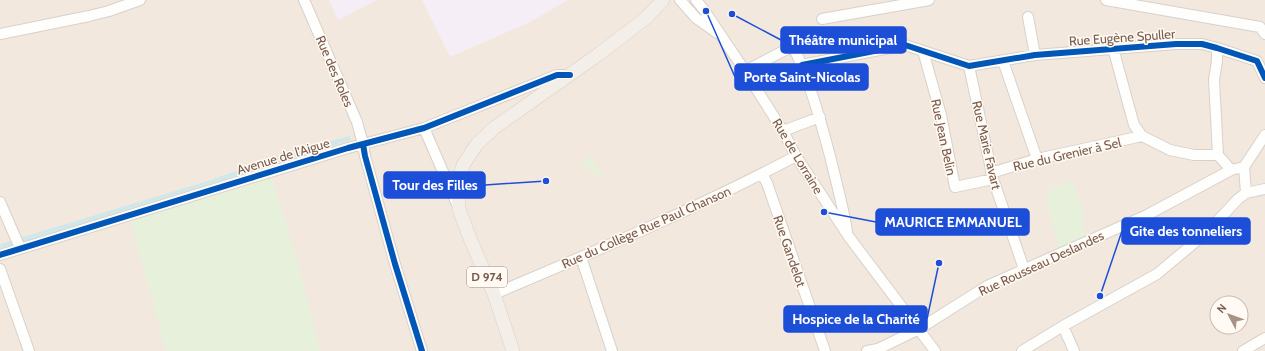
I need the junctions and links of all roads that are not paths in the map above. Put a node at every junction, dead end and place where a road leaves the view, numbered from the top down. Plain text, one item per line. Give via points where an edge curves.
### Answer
1 (140, 0) edge
2 (304, 0) edge
3 (680, 0) edge
4 (696, 0) edge
5 (929, 0) edge
6 (1106, 0) edge
7 (659, 3) edge
8 (1028, 16) dead end
9 (822, 19) dead end
10 (0, 34) edge
11 (1265, 34) edge
12 (721, 36) junction
13 (1113, 48) junction
14 (1217, 48) junction
15 (923, 51) junction
16 (1035, 55) junction
17 (1003, 61) junction
18 (802, 65) junction
19 (969, 66) junction
20 (745, 70) junction
21 (570, 75) junction
22 (1265, 78) edge
23 (820, 117) junction
24 (424, 128) junction
25 (783, 131) junction
26 (1265, 135) edge
27 (1142, 136) junction
28 (363, 144) junction
29 (1218, 155) junction
30 (796, 156) junction
31 (1037, 160) junction
32 (1244, 167) junction
33 (1231, 170) junction
34 (442, 171) junction
35 (460, 173) junction
36 (762, 174) junction
37 (992, 176) junction
38 (1265, 189) edge
39 (1246, 193) junction
40 (0, 202) edge
41 (459, 209) junction
42 (848, 237) junction
43 (18, 243) junction
44 (0, 255) edge
45 (581, 257) junction
46 (0, 269) edge
47 (1024, 269) junction
48 (494, 294) junction
49 (1063, 326) junction
50 (919, 329) junction
51 (1265, 338) edge
52 (29, 351) edge
53 (422, 351) edge
54 (513, 351) edge
55 (612, 351) edge
56 (825, 351) edge
57 (867, 351) edge
58 (935, 351) edge
59 (1022, 351) edge
60 (1074, 351) edge
61 (1243, 351) edge

1 - 10 street via 89,16
2 - 28 street, Rue des Roles via 357,122
3 - 12 street, Rue de Lorraine via 696,18
4 - 12 street, Rue de Lorraine
5 - 9 street
6 - 11 street via 1260,27
7 - 21 main road, D 974 via 636,27
8 - 16 street
12 - 20 street, Rue de Lorraine
13 - 14 street, Rue Eugène Spuller via 1176,44 1202,44
13 - 16 street, Rue Eugène Spuller
13 - 27 street via 1134,125
14 - 22 street, Rue Eugène Spuller via 1257,61
14 - 29 street via 1214,80
15 - 18 street via 905,45
15 - 19 street
15 - 37 street, Rue Jean Belin via 941,115 955,187
16 - 17 street, Rue Eugène Spuller
17 - 19 street, Rue Eugène Spuller
17 - 31 street
18 - 20 street via 793,46
18 - 23 street
19 - 37 street, Rue Marie Favart
20 - 25 street, Rue de Lorraine
21 - 24 street, Avenue de l'Aigue via 557,74
21 - 35 main road, D 974 via 484,136 469,155
23 - 25 street
23 - 42 street via 844,210
24 - 28 street, Avenue de l'Aigue
24 - 34 street
25 - 30 street, Rue de Lorraine
26 - 32 street
27 - 29 street via 1170,150 1194,155
27 - 31 street, Rue du Grenier à Sel
28 - 43 street, Avenue de l'Aigue
28 - 53 street, Rue des Roles via 395,264
29 - 33 street
30 - 36 street, Rue du Collège Rue Paul Chanson
30 - 42 street, Rue de Lorraine
31 - 37 street, Rue du Grenier à Sel
32 - 33 street, Rue Rousseau Deslandes
32 - 39 street
33 - 47 street, Rue Rousseau Deslandes via 1147,215
34 - 35 street
34 - 41 street
35 - 41 main road, D 974
36 - 45 street, Rue du Collège Rue Paul Chanson
36 - 56 street, Rue Gandelot
37 - 47 street, Rue Marie Favart
38 - 39 street
39 - 49 street via 1206,233 1157,274
40 - 43 street
41 - 48 main road, D 974
42 - 50 street, Rue de Lorraine
43 - 44 street, Avenue de l'Aigue
45 - 48 street, Rue du Collège Rue Paul Chanson
45 - 55 street
46 - 52 street
47 - 50 street, Rue Rousseau Deslandes via 987,286
48 - 54 main road, D 974
49 - 59 street
49 - 60 street
50 - 57 street, Rue Rousseau Deslandes via 878,349
50 - 58 street, Rue de Lorraine
51 - 61 street

